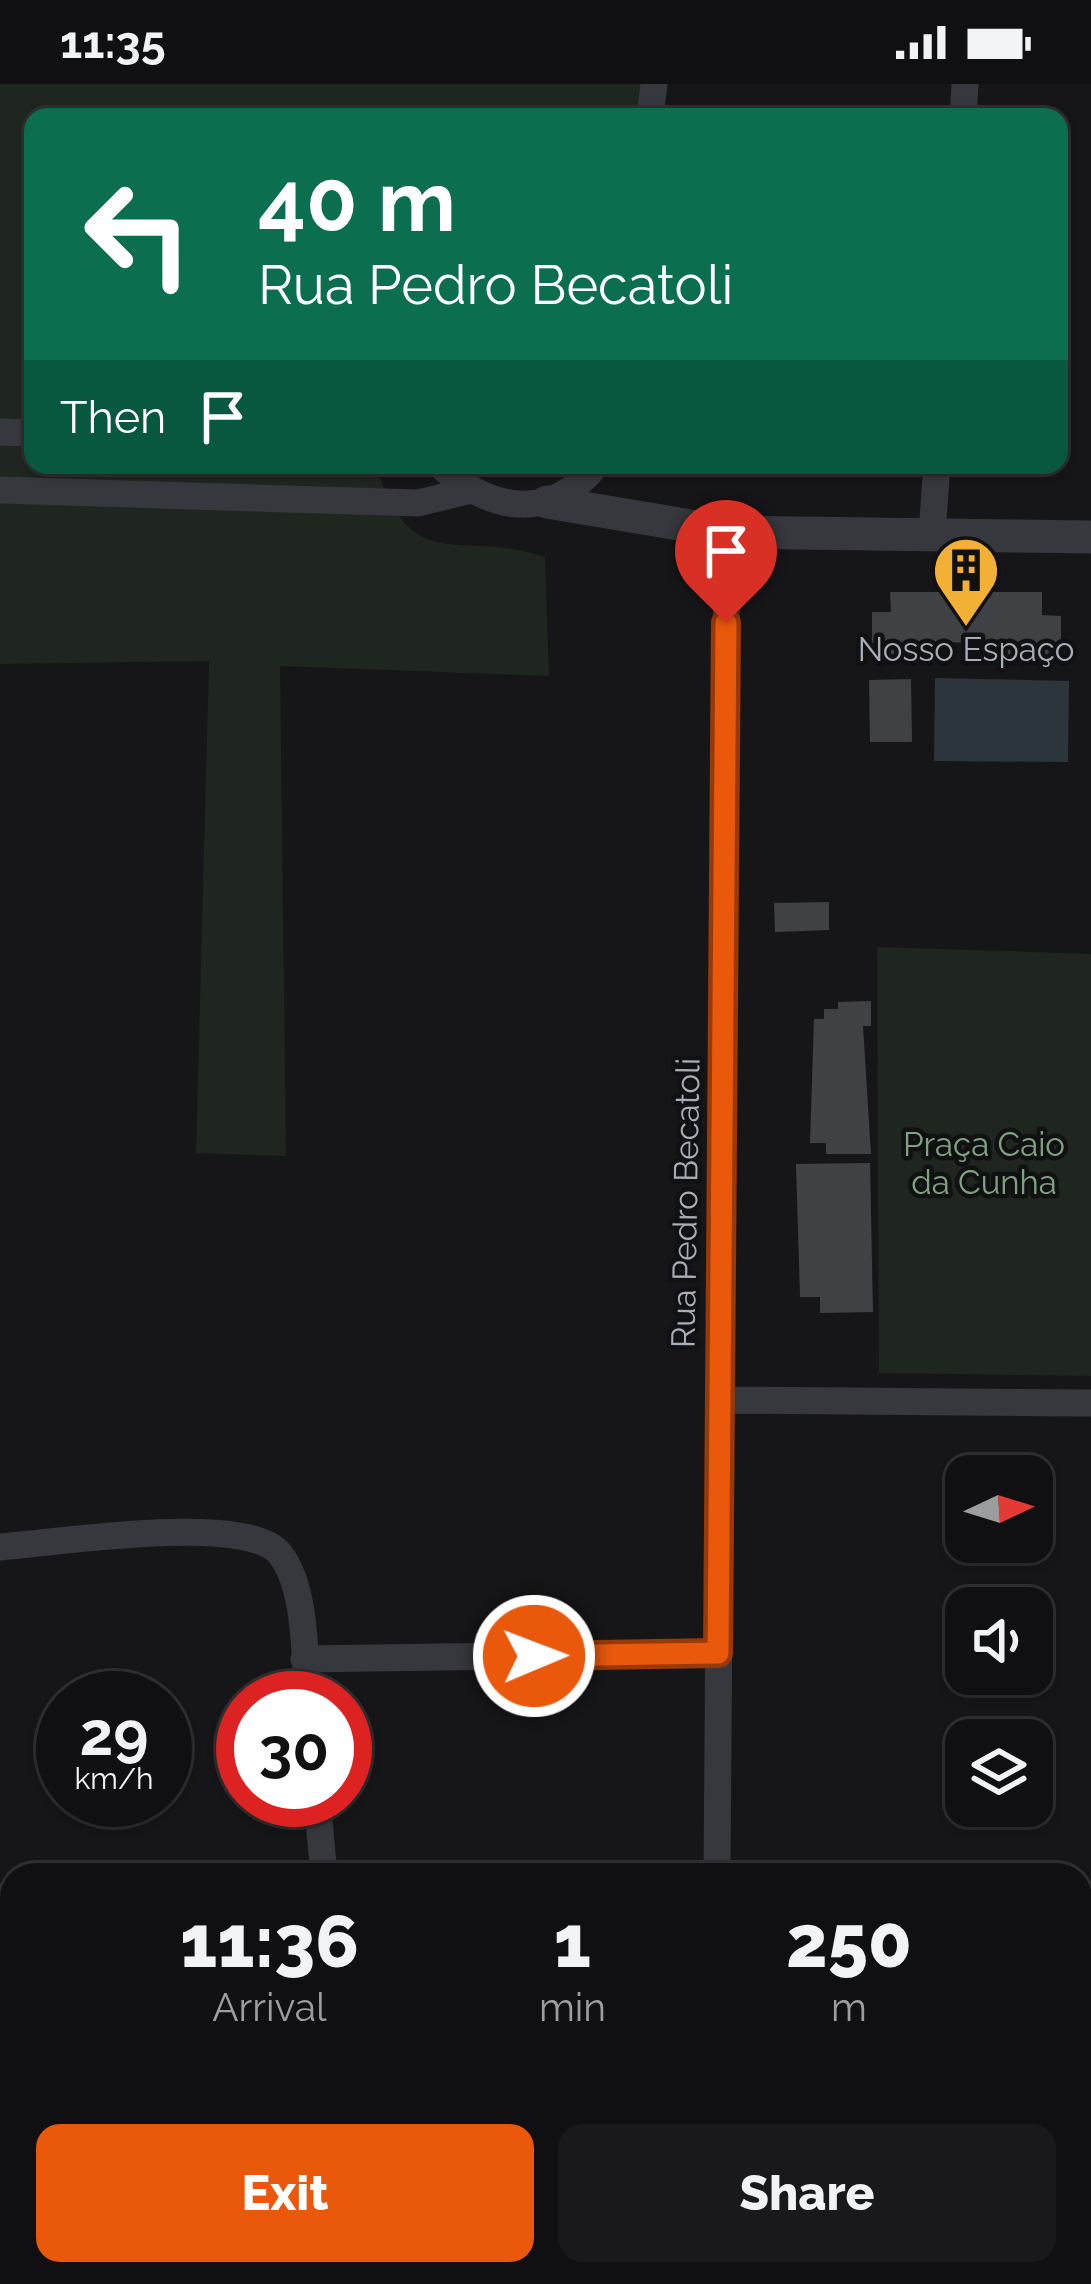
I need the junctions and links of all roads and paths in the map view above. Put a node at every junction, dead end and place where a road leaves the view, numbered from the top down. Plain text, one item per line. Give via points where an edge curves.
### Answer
1 (449, 474) edge
2 (589, 474) edge
3 (937, 474) edge
4 (0, 490) edge
5 (467, 491) junction
6 (547, 502) junction
7 (727, 532) junction
8 (932, 533) junction
9 (1091, 537) edge
10 (719, 1400) junction
11 (1091, 1403) edge
12 (0, 1547) edge
13 (718, 1653) junction
14 (304, 1659) junction
15 (305, 1671) edge
16 (320, 1827) edge
17 (323, 1863) edge
18 (717, 1863) edge

1 - 5 street
2 - 6 street
3 - 8 street
4 - 5 street via 418,502
5 - 6 street via 506,505
6 - 7 street
7 - 8 street
7 - 10 street, Rua Pedro Becatoli
8 - 9 street
10 - 11 street
10 - 13 street, Rua Pedro Becatoli
12 - 14 street via 192,1533 260,1539 292,1574
13 - 14 street
13 - 18 street, Rua Pedro Becatoli
14 - 15 street
16 - 17 street

